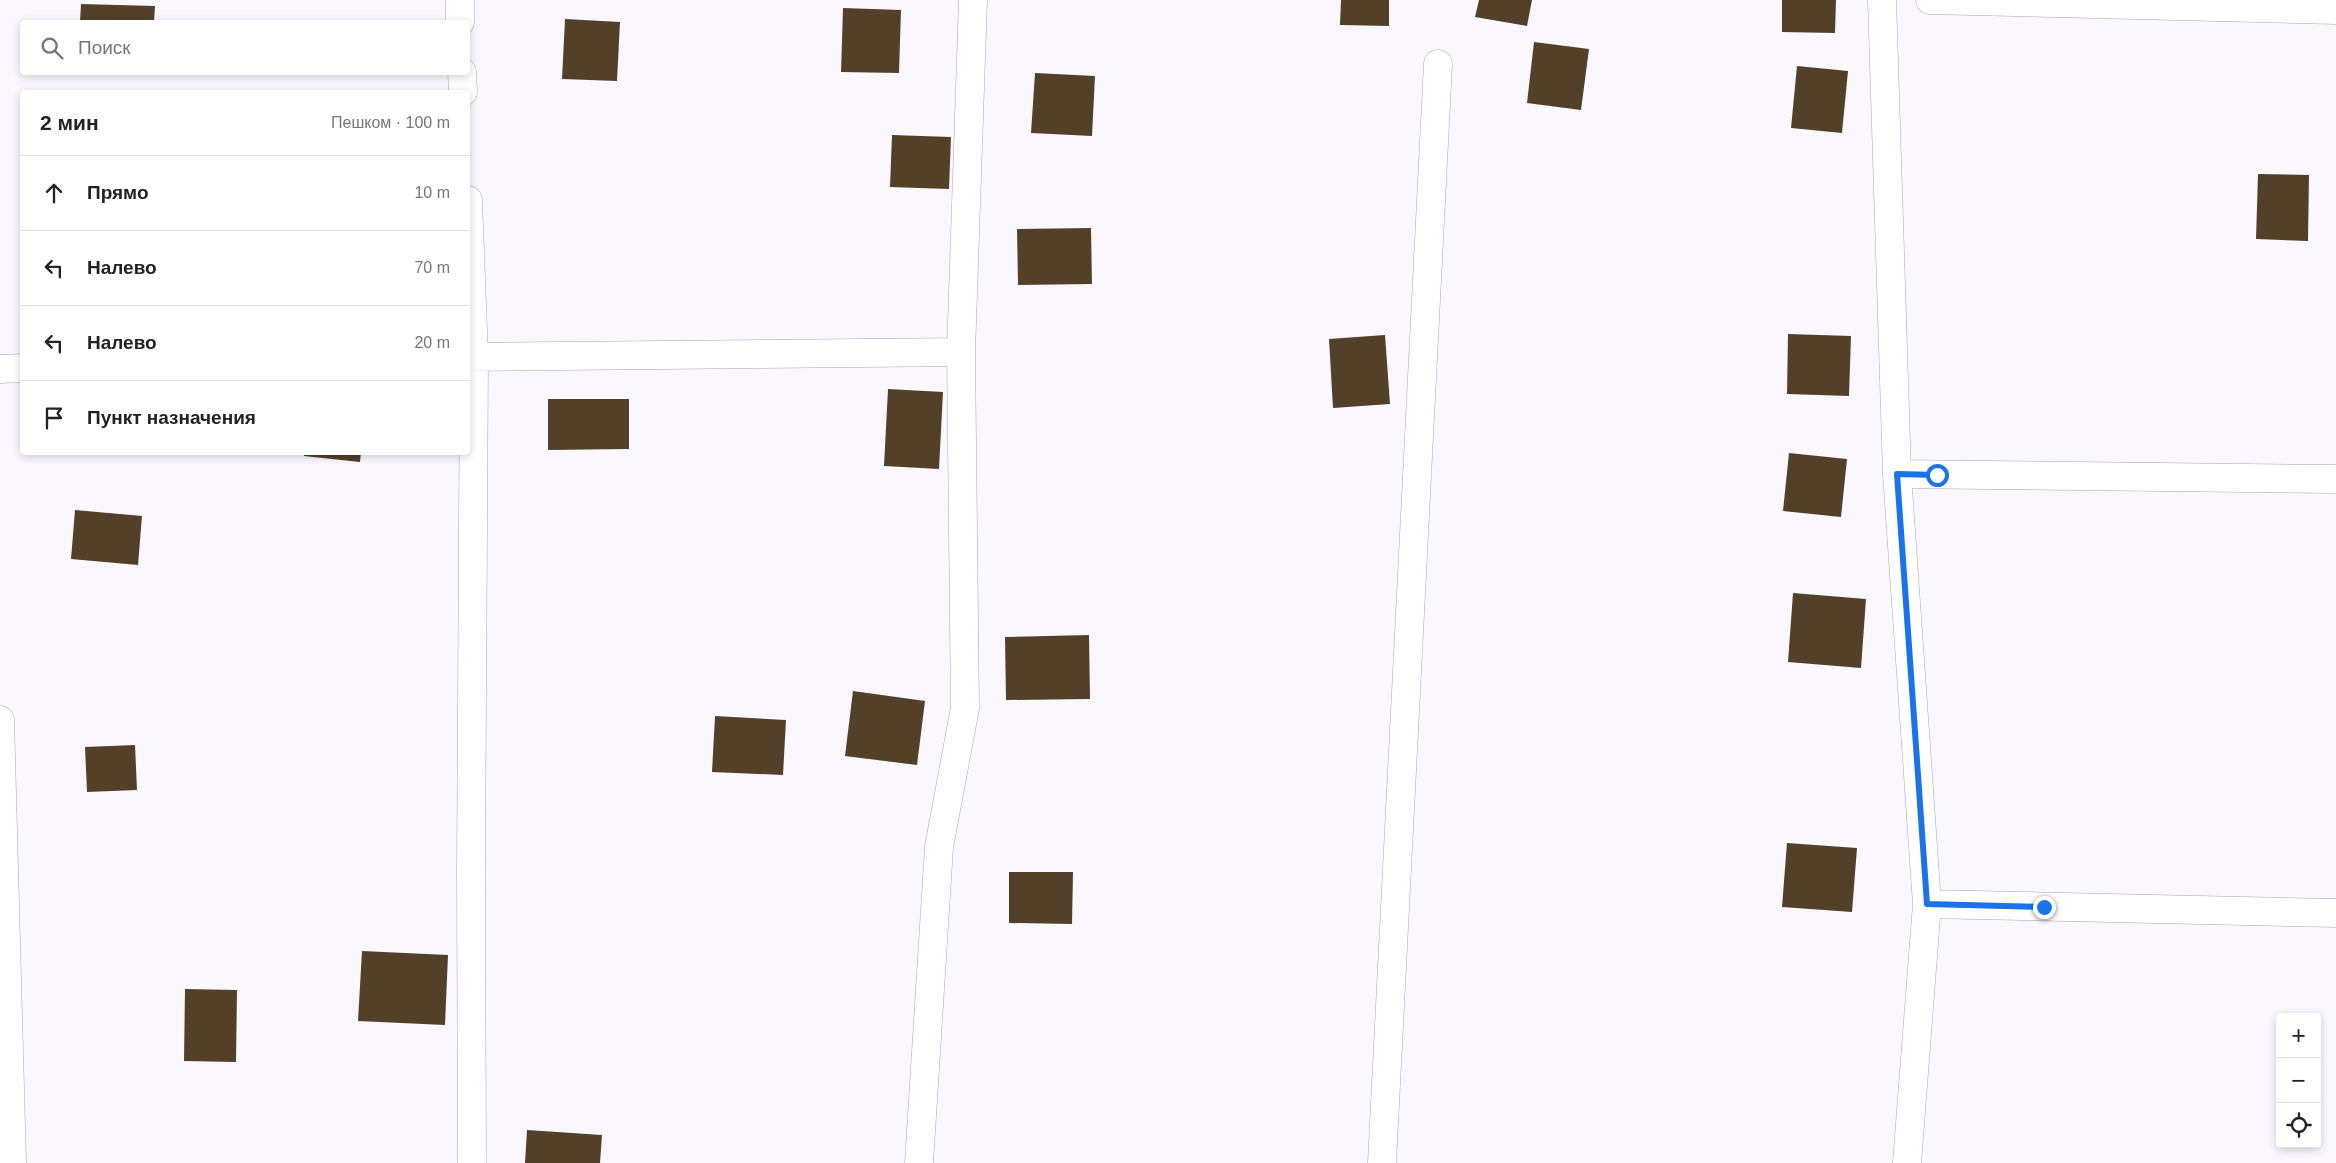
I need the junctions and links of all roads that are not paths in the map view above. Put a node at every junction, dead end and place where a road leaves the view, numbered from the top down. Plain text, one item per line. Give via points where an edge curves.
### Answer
1 (460, 0) edge
2 (973, 0) edge
3 (1882, 0) edge
4 (1930, 0) edge
5 (2336, 10) edge
6 (460, 20) edge
7 (1438, 64) dead end
8 (462, 75) edge
9 (463, 90) edge
10 (470, 305) edge
11 (961, 352) junction
12 (471, 357) edge
13 (20, 368) edge
14 (0, 369) edge
15 (1897, 474) junction
16 (2336, 478) edge
17 (0, 720) edge
18 (1927, 904) junction
19 (2336, 913) edge
20 (12, 1163) edge
21 (472, 1163) edge
22 (919, 1163) edge
23 (1382, 1163) edge
24 (1907, 1163) edge

1 - 6 street
2 - 11 street
3 - 15 street
4 - 5 street
7 - 23 street
8 - 9 street
10 - 12 street
11 - 12 street
11 - 22 street via 965,708 939,847
12 - 21 street
13 - 14 street
15 - 16 street
15 - 18 street
17 - 20 street
18 - 19 street
18 - 24 street

